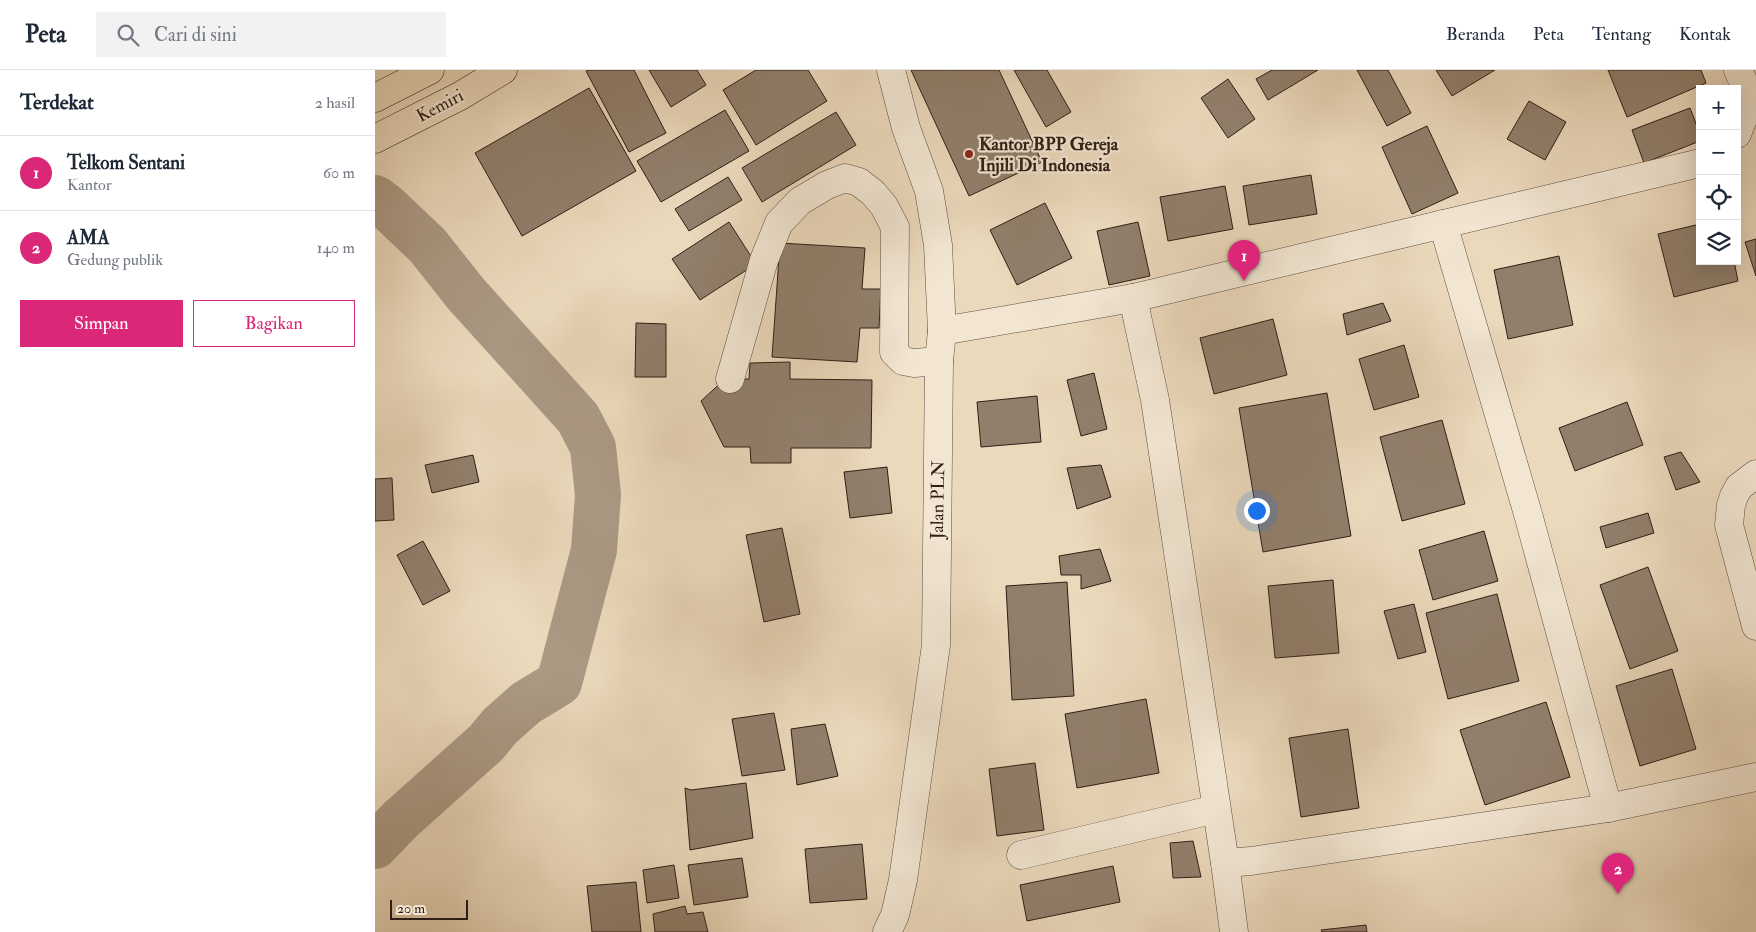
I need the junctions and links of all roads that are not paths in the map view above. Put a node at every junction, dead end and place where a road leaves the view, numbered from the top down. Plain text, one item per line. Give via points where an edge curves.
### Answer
1 (430, 70) edge
2 (503, 70) edge
3 (891, 70) edge
4 (1738, 70) edge
5 (375, 98) edge
6 (1754, 98) edge
7 (1739, 130) edge
8 (375, 140) edge
9 (1696, 164) edge
10 (1443, 224) junction
11 (1133, 298) junction
12 (942, 330) junction
13 (939, 361) junction
14 (730, 379) dead end
15 (1756, 474) edge
16 (1751, 589) edge
17 (1756, 626) edge
18 (1756, 777) edge
19 (1609, 808) junction
20 (1216, 809) junction
21 (1021, 854) dead end
22 (1225, 863) junction
23 (887, 932) edge
24 (1234, 932) edge

1 - 5 highway, Kemiri
2 - 8 highway, Kemiri
3 - 12 street, Jalan PLN via 906,128 929,191 938,246
4 - 6 street
6 - 7 street
9 - 10 street
10 - 11 street
10 - 19 street
11 - 12 street
11 - 20 street via 1155,400
12 - 13 street, Jalan PLN
13 - 14 street via 903,362 894,352 895,228 884,206 873,194 859,182 845,178 800,201 779,222 764,260
13 - 23 street, Jalan PLN via 936,645 903,880 895,915
15 - 16 street via 1739,487 1734,496 1729,525
16 - 17 street
18 - 19 street
19 - 22 street
20 - 21 street
20 - 22 street
22 - 24 street

